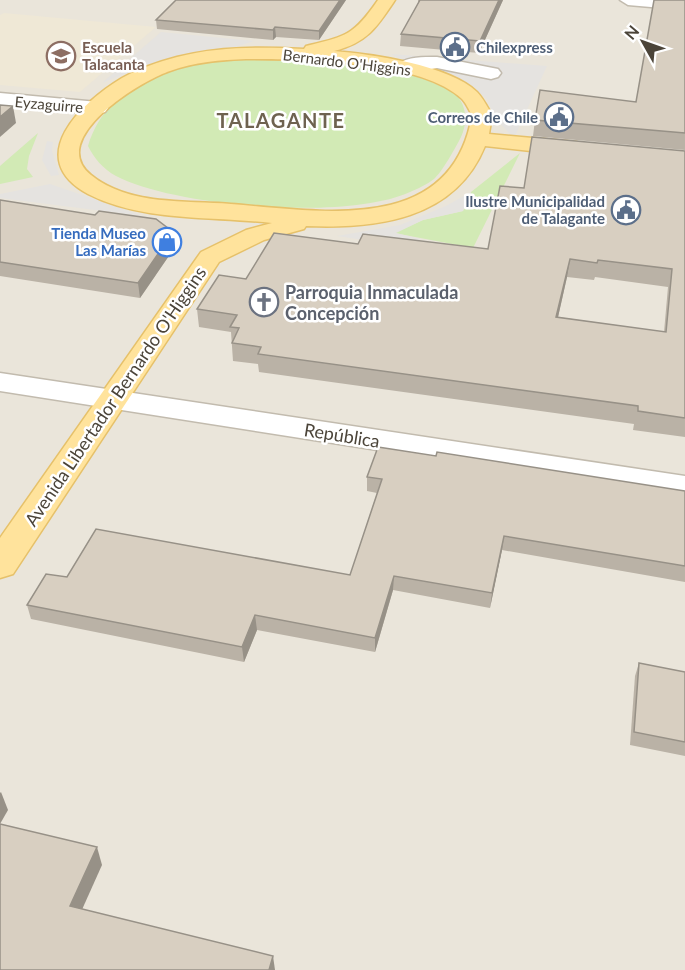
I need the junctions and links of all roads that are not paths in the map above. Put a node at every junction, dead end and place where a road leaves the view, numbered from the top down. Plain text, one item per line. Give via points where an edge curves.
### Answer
1 (387, 0) edge
2 (628, 0) edge
3 (685, 5) edge
4 (364, 33) junction
5 (287, 54) junction
6 (405, 67) junction
7 (491, 73) dead end
8 (0, 99) edge
9 (98, 108) junction
10 (476, 140) junction
11 (592, 150) edge
12 (154, 205) junction
13 (326, 220) junction
14 (201, 241) junction
15 (0, 382) edge
16 (112, 399) junction
17 (685, 487) edge
18 (0, 565) edge

1 - 4 main road
2 - 3 street
4 - 5 main road via 332,46
4 - 6 main road via 373,51
5 - 6 main road, Bernardo O'Higgins
5 - 9 main road, Bernardo O'Higgins via 225,54 173,63 135,78
6 - 7 street via 435,62
6 - 10 main road, Bernardo O'Higgins via 440,76 472,96 482,115
8 - 9 street, Eyzaguirre
9 - 12 main road, Bernardo O'Higgins via 72,136 68,154 74,170 108,194
10 - 11 main road
10 - 13 main road, Bernardo O'Higgins via 458,176 437,194 394,211
12 - 13 main road, Bernardo O'Higgins
12 - 14 main road via 181,219
13 - 14 main road, Avenida Libertador Bernardo O'Higgins via 255,235
14 - 16 main road, Avenida Libertador Bernardo O'Higgins
15 - 16 street, República
16 - 17 street, República
16 - 18 main road, Avenida Libertador Bernardo O'Higgins

